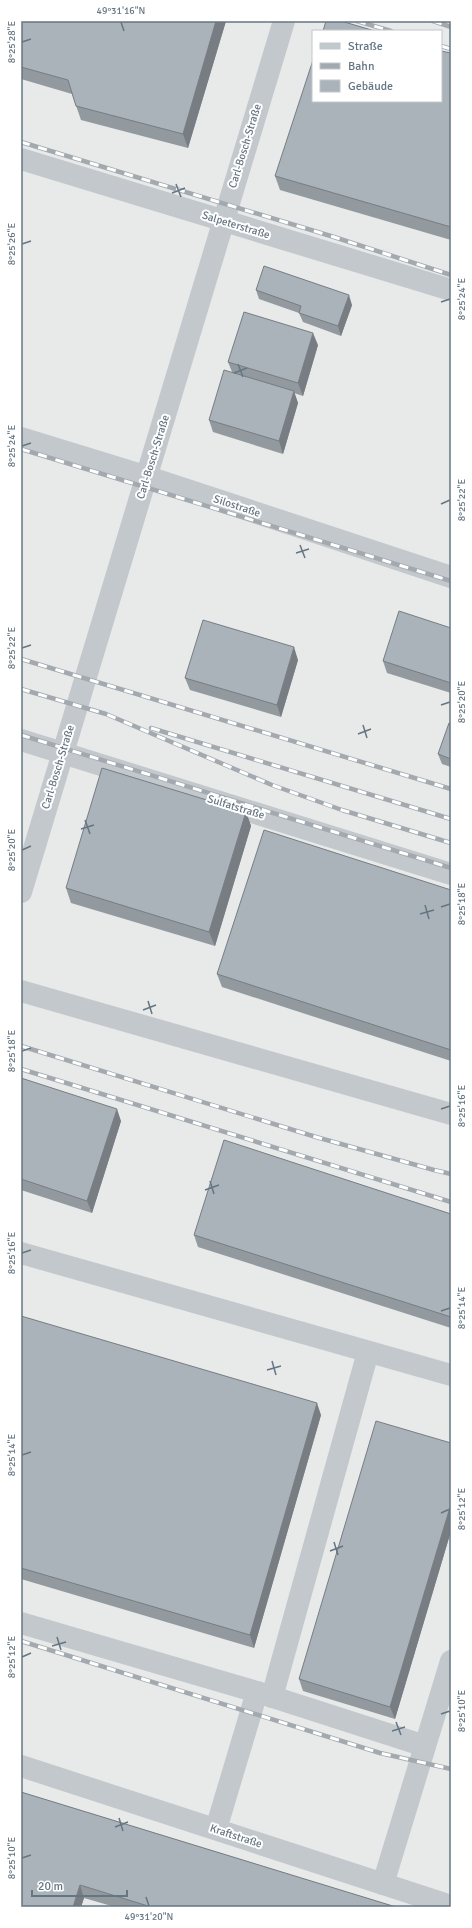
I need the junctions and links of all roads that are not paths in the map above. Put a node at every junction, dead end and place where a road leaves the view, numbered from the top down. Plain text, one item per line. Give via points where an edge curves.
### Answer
1 (284, 21) edge
2 (21, 159) edge
3 (223, 221) junction
4 (451, 290) edge
5 (21, 438) edge
6 (148, 477) junction
7 (451, 577) edge
8 (21, 740) edge
9 (63, 753) junction
10 (451, 874) edge
11 (21, 892) edge
12 (21, 991) edge
13 (451, 1114) edge
14 (21, 1253) edge
15 (368, 1352) junction
16 (451, 1375) edge
17 (21, 1623) edge
18 (451, 1661) edge
19 (264, 1695) junction
20 (425, 1746) junction
21 (21, 1766) edge
22 (216, 1829) junction
23 (383, 1884) junction
24 (451, 1906) edge

1 - 3 street, Carl-Bosch-Straße
2 - 3 street, Salpeterstraße
3 - 4 street, Salpeterstraße
3 - 6 street, Carl-Bosch-Straße
5 - 6 street, Silostraße
6 - 7 street, Silostraße
6 - 9 street, Carl-Bosch-Straße
8 - 9 street, Sulfatstraße
9 - 10 street, Sulfatstraße
9 - 11 street, Carl-Bosch-Straße
12 - 13 street
14 - 15 street
15 - 16 street
15 - 19 street
17 - 19 street
18 - 20 street
19 - 20 street
19 - 22 street
20 - 23 street
21 - 22 street, Kraftstraße
22 - 23 street, Kraftstraße
23 - 24 street, Kraftstraße

